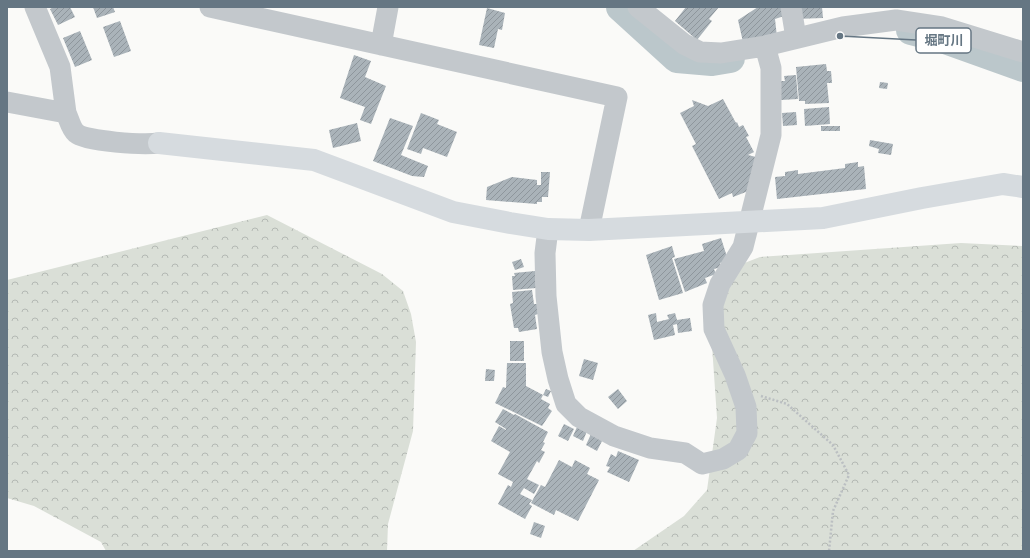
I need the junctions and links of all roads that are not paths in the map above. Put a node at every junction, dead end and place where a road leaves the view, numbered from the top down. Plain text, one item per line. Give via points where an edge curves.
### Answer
1 (35, 7) edge
2 (210, 7) edge
3 (388, 7) edge
4 (638, 7) edge
5 (791, 7) edge
6 (796, 38) junction
7 (381, 45) junction
8 (765, 46) junction
9 (1021, 46) edge
10 (7, 102) edge
11 (66, 113) junction
12 (159, 144) joint
13 (1023, 187) edge
14 (749, 222) junction
15 (548, 229) junction
16 (589, 230) junction

1 - 11 street via 60,67
2 - 7 street
3 - 7 street
4 - 8 street via 684,44 700,52 721,53
5 - 6 street
6 - 8 street
6 - 9 street via 842,27 896,20 942,27
7 - 16 street via 617,97
8 - 14 street via 771,68 772,135
10 - 11 street
11 - 12 street via 75,132 86,138
12 - 15 street via 314,160 453,212
13 - 14 street via 1003,184 823,218
14 - 15 street via 743,247 720,284 713,304 714,329 746,407 748,433 738,450 723,459 702,464 685,453 650,448 614,436 579,417 566,404 552,352 546,296 545,253
14 - 16 street
15 - 16 street

